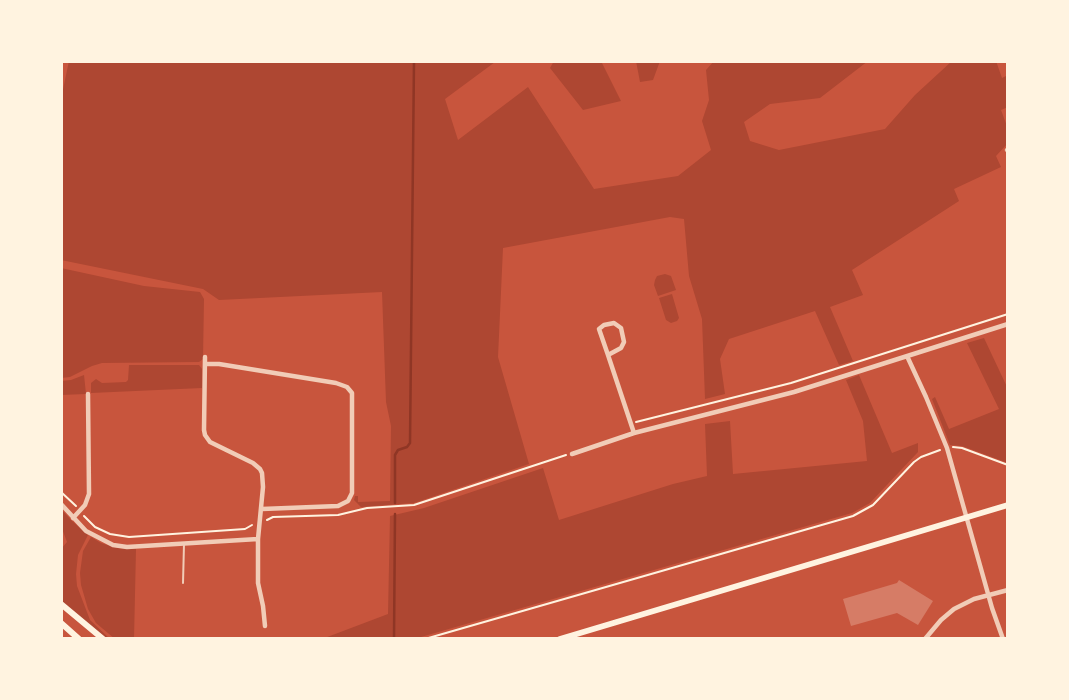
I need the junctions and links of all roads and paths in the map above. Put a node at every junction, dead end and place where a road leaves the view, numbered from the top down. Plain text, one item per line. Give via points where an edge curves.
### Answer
1 (1008, 314) edge
2 (1008, 324) edge
3 (608, 355) junction
4 (907, 356) junction
5 (89, 394) dead end
6 (631, 424) junction
7 (634, 433) junction
8 (947, 448) junction
9 (572, 454) dead end
10 (1008, 465) edge
11 (61, 504) edge
12 (1008, 505) edge
13 (262, 509) junction
14 (73, 517) junction
15 (967, 518) junction
16 (258, 540) junction
17 (184, 543) junction
18 (183, 583) dead end
19 (1008, 590) edge
20 (989, 595) junction
21 (61, 604) edge
22 (61, 624) edge
23 (265, 626) dead end
24 (79, 639) edge
25 (103, 639) edge
26 (425, 639) edge
27 (560, 639) edge
28 (925, 639) edge
29 (1003, 639) edge

1 - 6 path via 791,383
2 - 4 street
3 - 3 street via 599,329 614,323 621,328 624,342
3 - 6 street
4 - 7 street via 794,392
4 - 8 street
5 - 14 street via 89,494
6 - 7 street
7 - 9 street
8 - 10 path via 962,448
8 - 15 street
8 - 26 path via 914,462 873,505 853,516
11 - 14 street
12 - 15 main road
13 - 13 street via 338,506 348,501 352,493 352,394 336,383 205,361 205,435 260,469
13 - 16 street
14 - 17 street via 86,531 113,545
15 - 20 street
15 - 27 main road
16 - 17 street
16 - 23 street
17 - 18 lane
19 - 20 street
20 - 28 street via 954,609
20 - 29 street
21 - 25 main road
22 - 24 main road

